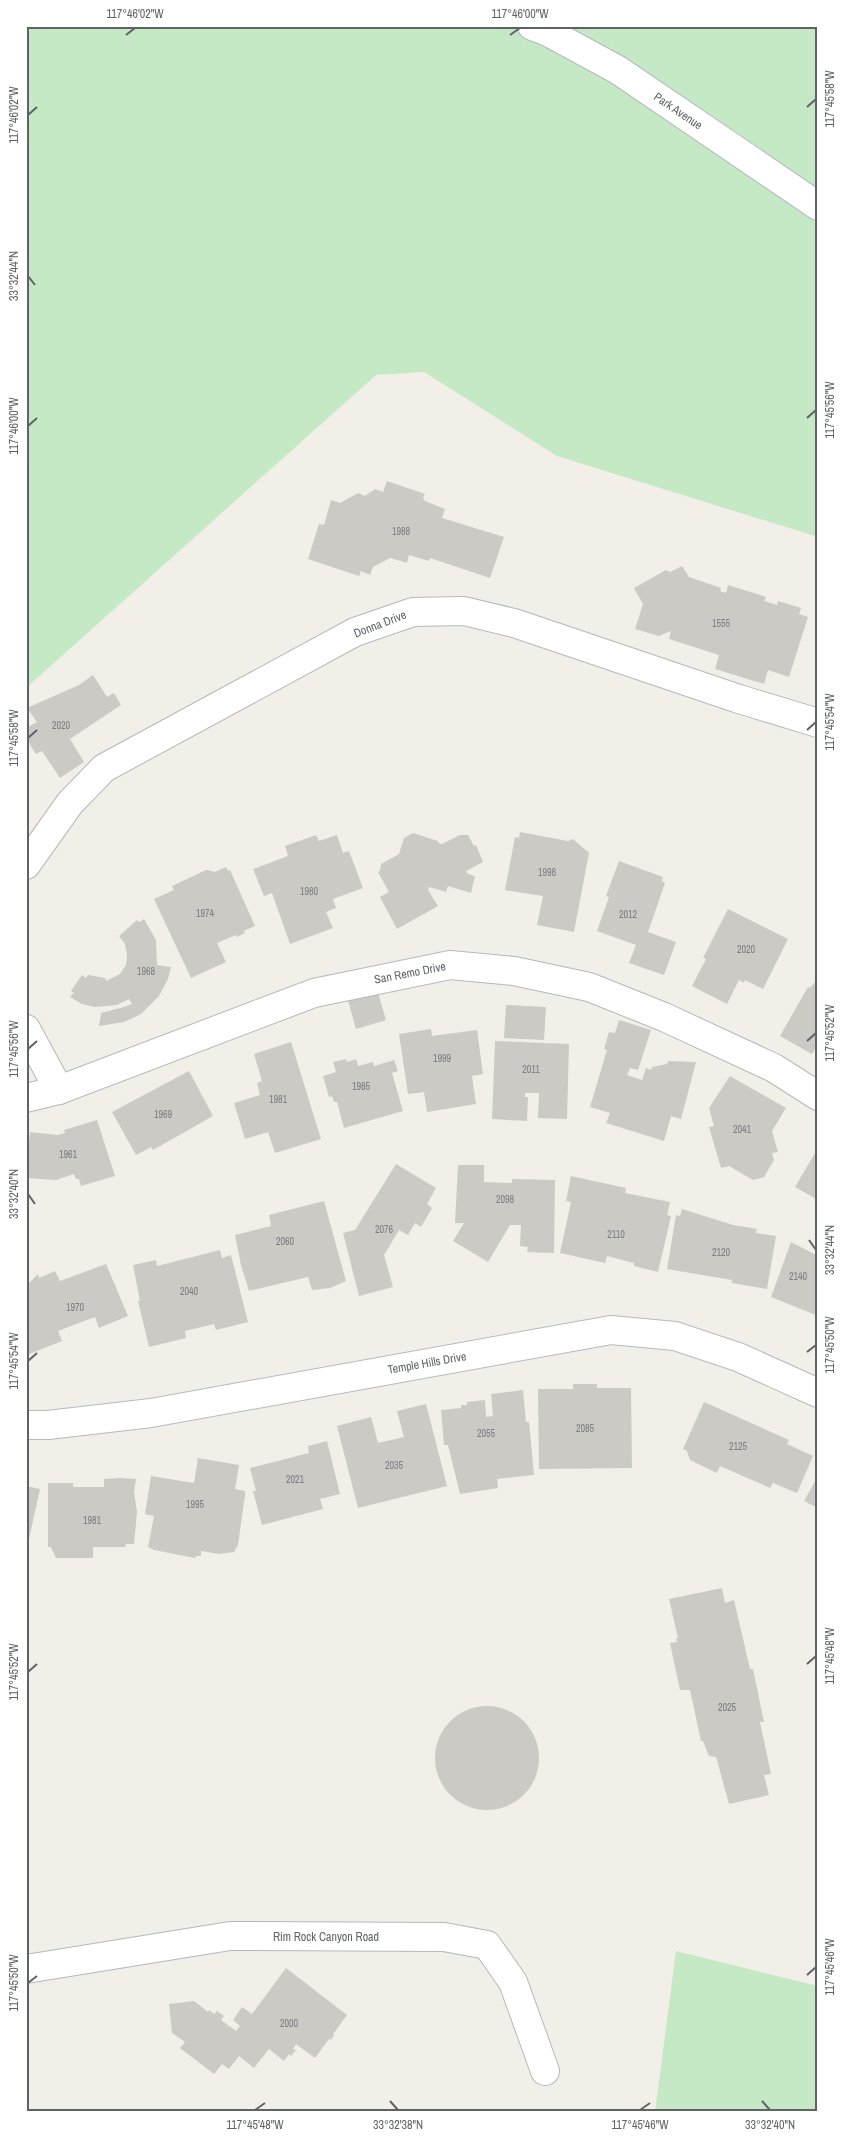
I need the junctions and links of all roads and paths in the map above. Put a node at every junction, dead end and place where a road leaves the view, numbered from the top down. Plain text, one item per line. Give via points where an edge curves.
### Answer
1 (532, 26) edge
2 (818, 206) edge
3 (818, 723) edge
4 (37, 831) edge
5 (26, 864) edge
6 (26, 1029) edge
7 (59, 1090) junction
8 (818, 1096) edge
9 (26, 1098) edge
10 (818, 1393) edge
11 (26, 1425) edge
12 (26, 1969) edge
13 (545, 2071) dead end

1 - 2 street, Park Avenue via 618,70
3 - 4 street, Donna Drive via 514,623 464,611 413,612 355,632 104,768
4 - 5 street, Donna Drive
6 - 7 street
7 - 8 street, San Remo Drive via 314,993 450,965 514,971 589,987 664,1017 774,1068
7 - 9 street, San Remo Drive
10 - 11 street, Temple Hills Drive via 738,1357 675,1336 611,1330 151,1414
12 - 13 street, Rim Rock Canyon Road via 230,1936 444,1937 487,1945 514,1982

